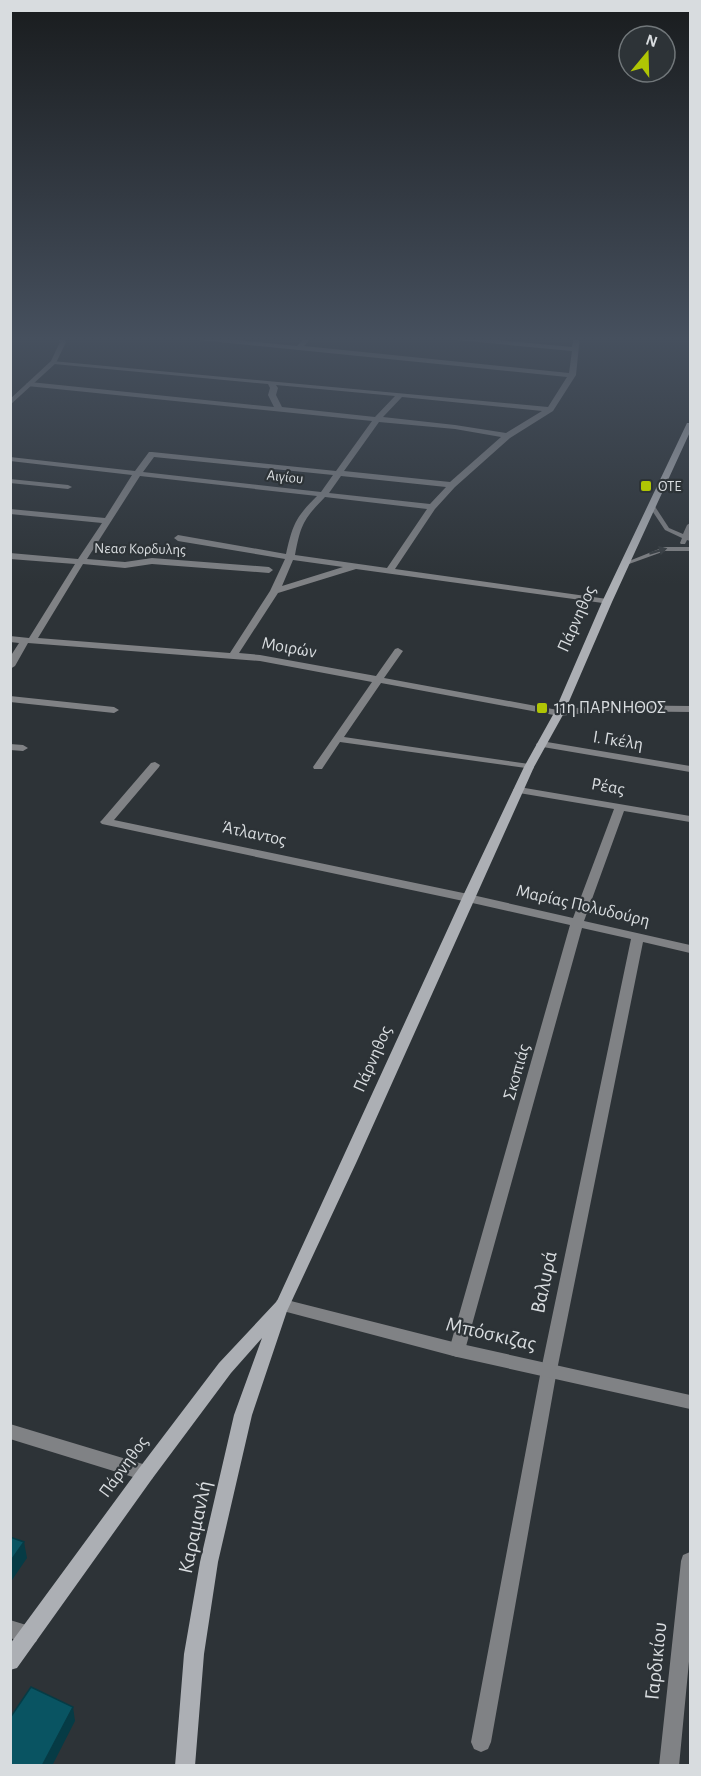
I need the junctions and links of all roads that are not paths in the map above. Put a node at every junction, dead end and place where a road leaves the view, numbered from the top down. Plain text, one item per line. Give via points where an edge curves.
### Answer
1 (365, 419) edge
2 (534, 419) edge
3 (376, 420) junction
4 (690, 425) edge
5 (507, 435) junction
6 (10, 459) edge
7 (136, 474) junction
8 (338, 474) junction
9 (10, 481) edge
10 (452, 485) junction
11 (68, 487) dead end
12 (323, 495) junction
13 (652, 506) junction
14 (432, 507) junction
15 (10, 511) edge
16 (108, 521) junction
17 (690, 525) edge
18 (178, 538) dead end
19 (688, 538) edge
20 (681, 548) junction
21 (690, 549) edge
22 (10, 556) edge
23 (290, 556) junction
24 (81, 561) junction
25 (627, 563) junction
26 (355, 566) junction
27 (269, 570) dead end
28 (390, 570) junction
29 (275, 591) junction
30 (607, 602) junction
31 (10, 639) edge
32 (29, 640) junction
33 (398, 651) dead end
34 (232, 657) junction
35 (10, 666) edge
36 (378, 680) junction
37 (10, 699) edge
38 (690, 709) edge
39 (114, 710) dead end
40 (559, 713) junction
41 (338, 739) junction
42 (541, 744) junction
43 (10, 747) edge
44 (23, 748) dead end
45 (155, 765) dead end
46 (318, 767) dead end
47 (529, 767) junction
48 (690, 769) edge
49 (519, 790) junction
50 (620, 807) junction
51 (690, 819) edge
52 (468, 898) junction
53 (577, 924) junction
54 (638, 938) junction
55 (690, 949) edge
56 (283, 1305) junction
57 (457, 1350) junction
58 (549, 1370) junction
59 (690, 1402) edge
60 (10, 1431) edge
61 (146, 1473) junction
62 (690, 1561) edge
63 (10, 1629) edge
64 (29, 1635) junction
65 (10, 1661) edge
66 (481, 1742) dead end
67 (185, 1766) edge
68 (669, 1766) edge

1 - 3 street
2 - 5 street
3 - 5 street
3 - 8 street
4 - 13 main road, Πάρνηθος
5 - 10 street
6 - 7 street, Αιγίου
7 - 8 street, Αιγίου via 152,454
7 - 12 street, Αιγίου
7 - 16 street
8 - 10 street, Αιγίου
8 - 12 street
9 - 11 street
10 - 14 street
12 - 14 street, Αιγίου
12 - 23 street via 302,516
13 - 19 lane via 667,529
13 - 25 main road, Πάρνηθος
14 - 28 street
15 - 16 street
16 - 24 street
17 - 19 lane
18 - 23 street
19 - 20 lane
20 - 21 lane
25 -> 20 lane via 664,549
22 - 24 street, Νεασ Κορδυλης
23 - 26 street
23 - 29 street
24 - 27 street, Νεασ Κορδυλης via 125,565 152,561
24 - 32 street
25 - 30 main road, Πάρνηθος
26 - 28 street
26 - 29 street
28 - 30 street
29 - 34 street
30 - 40 main road, Πάρνηθος
31 - 32 street, Μοιρών
32 - 34 street, Μοιρών
32 - 35 street
33 - 36 street
34 - 36 street, Μοιρών via 260,658
36 - 40 street, Μοιρών
36 - 41 street
37 - 39 street
38 - 40 street, Μοιρών via 603,708
40 - 42 main road, Πάρνηθος
41 - 46 street
41 - 47 street
42 - 47 main road, Πάρνηθος
42 - 48 street, Ι. Γκέλη
43 - 44 street
45 - 52 street, Άτλαντος via 106,822
47 - 49 main road, Πάρνηθος
49 - 50 street, Ρέας
49 - 52 main road, Πάρνηθος
50 - 51 street, Ρέας
50 - 53 street, Σκοπιάς
52 - 53 street, Μαρίας Πολυδούρη
52 - 56 main road, Πάρνηθος
53 - 54 street, Μαρίας Πολυδούρη
53 - 57 street, Σκοπιάς
54 - 55 street, Μαρίας Πολυδούρη
54 - 58 street, Βαλυρά
56 - 57 street, Μπόσκιζας
56 - 61 main road, Πάρνηθος via 225,1368
56 - 67 main road, Καραμανλή via 243,1414 209,1562 194,1654
57 - 58 street, Μπόσκιζας
58 - 59 street, Μπόσκιζας
58 - 66 street, Βαλυρά
60 - 61 street
61 - 64 main road, Πάρνηθος
62 - 68 street, Γαρδικίου
63 - 64 street
64 - 65 main road, Πάρνηθος

